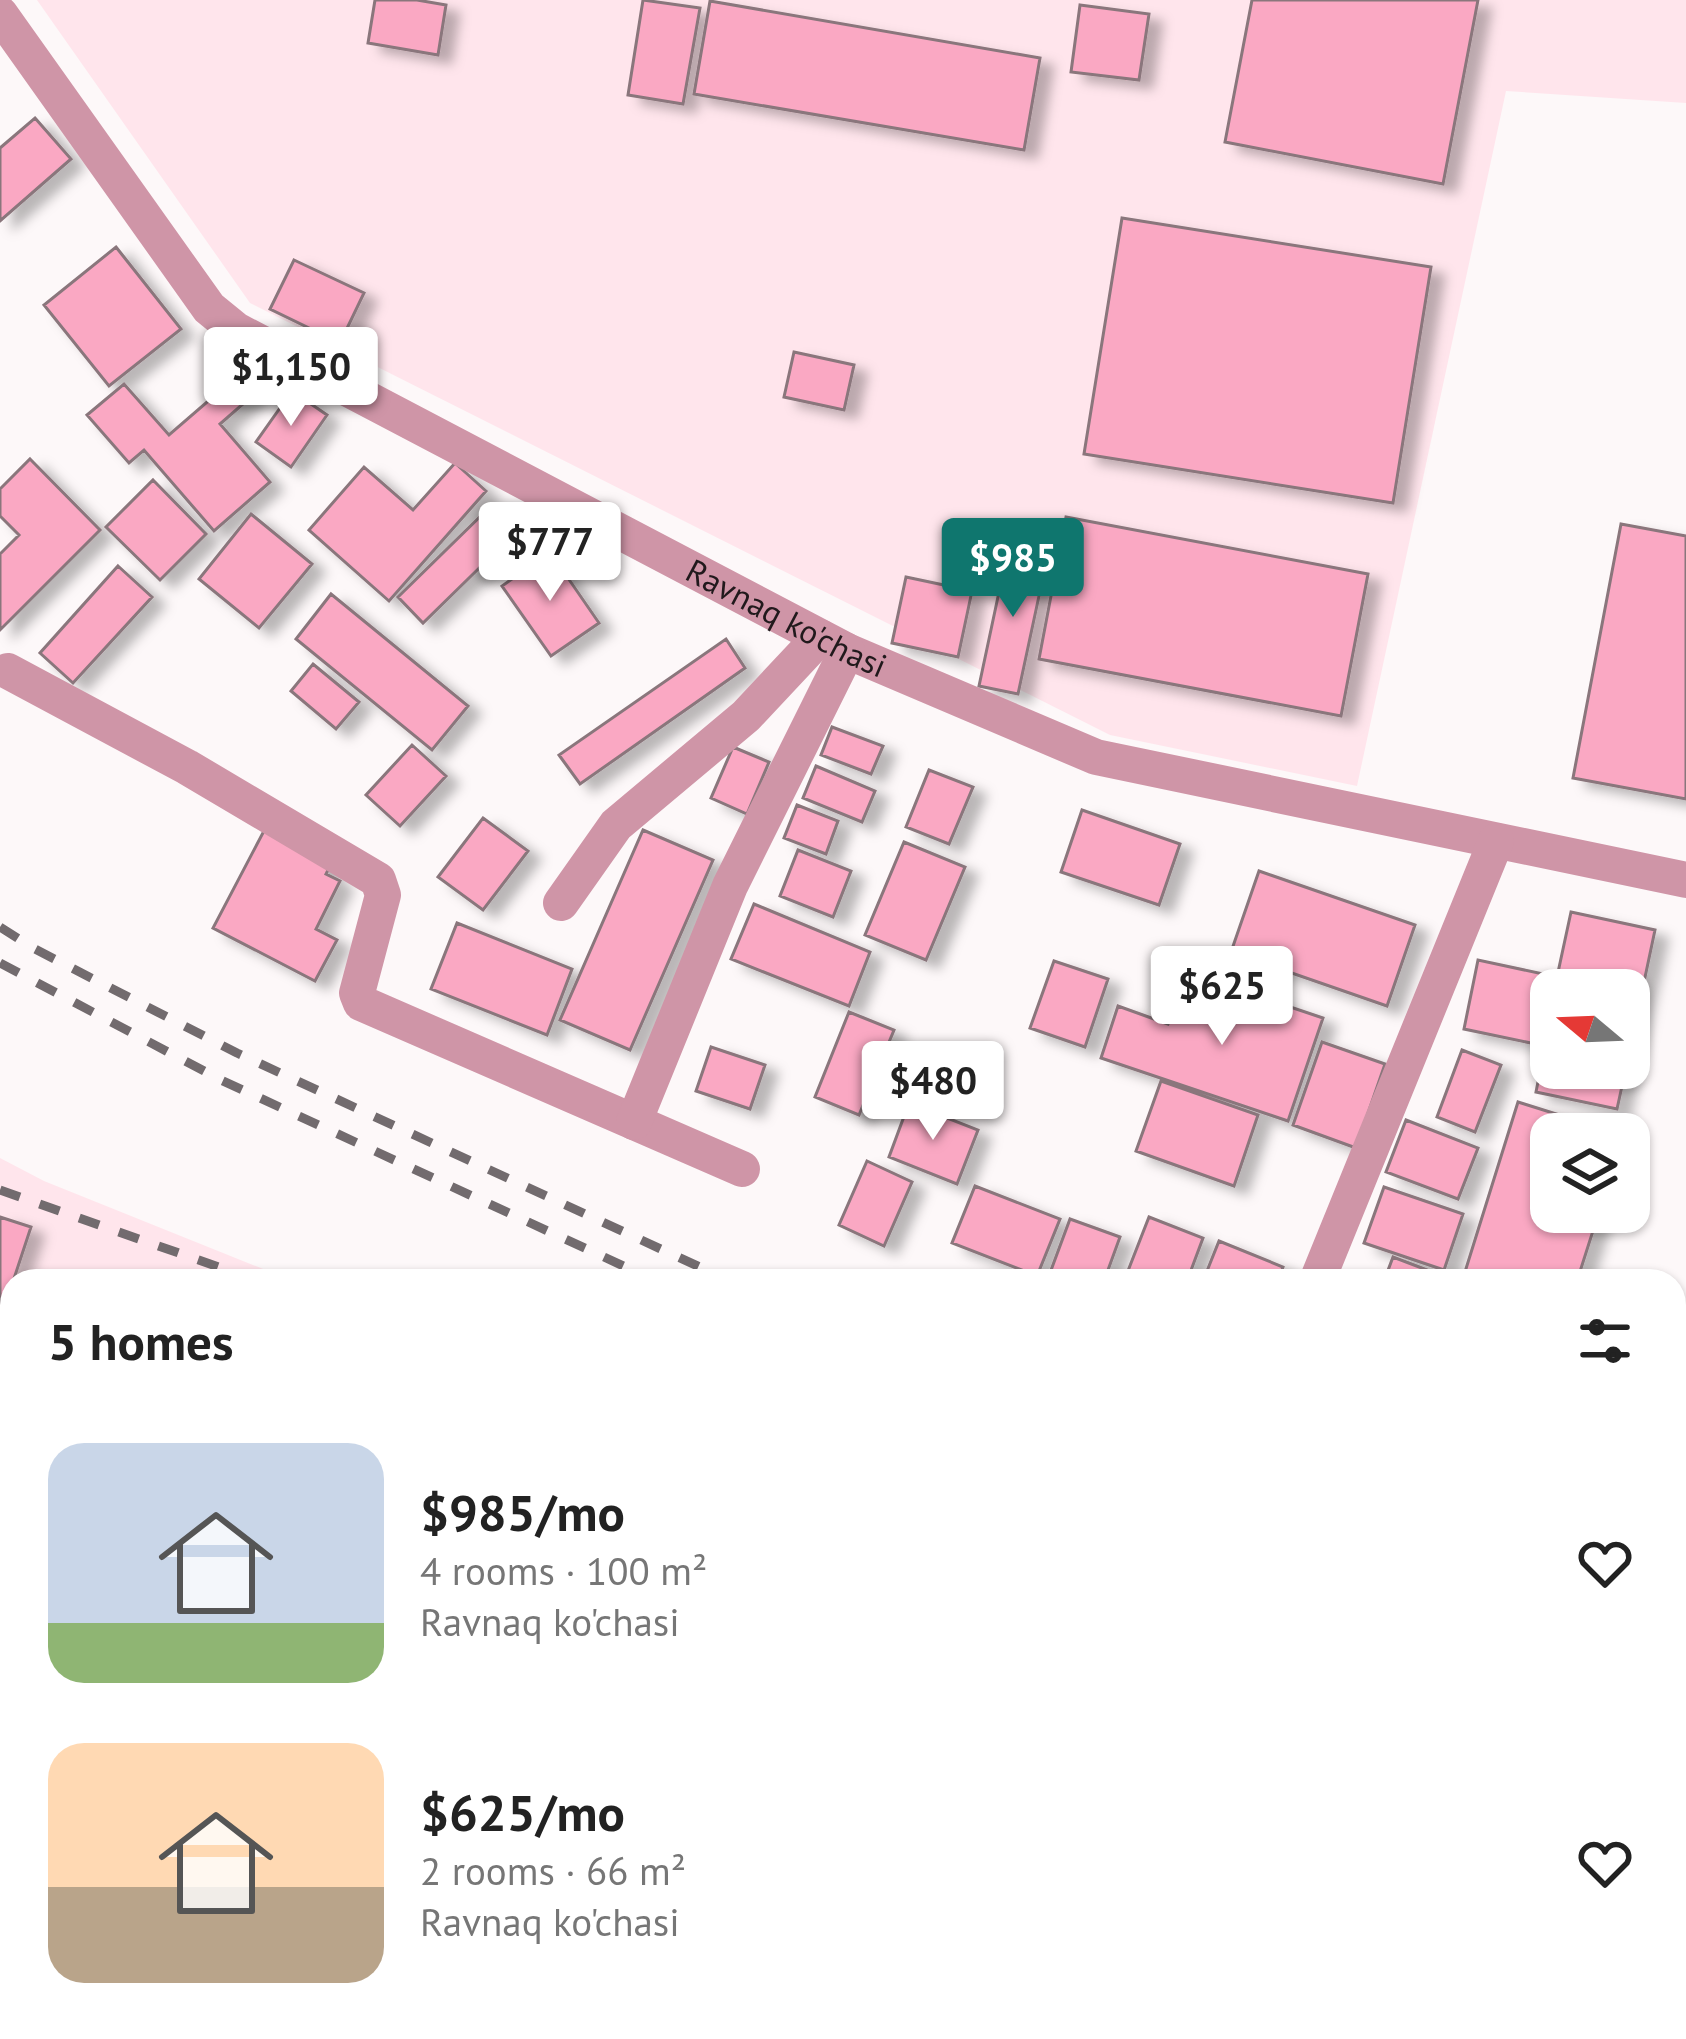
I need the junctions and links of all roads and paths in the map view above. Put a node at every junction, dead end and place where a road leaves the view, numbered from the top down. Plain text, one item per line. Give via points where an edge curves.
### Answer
1 (0, 14) edge
2 (834, 644) junction
3 (8, 671) dead end
4 (1496, 841) junction
5 (1686, 880) edge
6 (561, 903) dead end
7 (634, 1122) junction
8 (742, 1169) dead end
9 (1322, 1269) edge

1 - 2 street, Ravnaq ko'chasi via 209,308 236,330
2 - 4 street, Ravnaq ko'chasi via 1096,757
2 - 6 street via 616,825
2 - 7 street
3 - 7 street via 378,880 383,896 361,1003
4 - 5 street, Ravnaq ko'chasi
4 - 9 street
7 - 8 street

